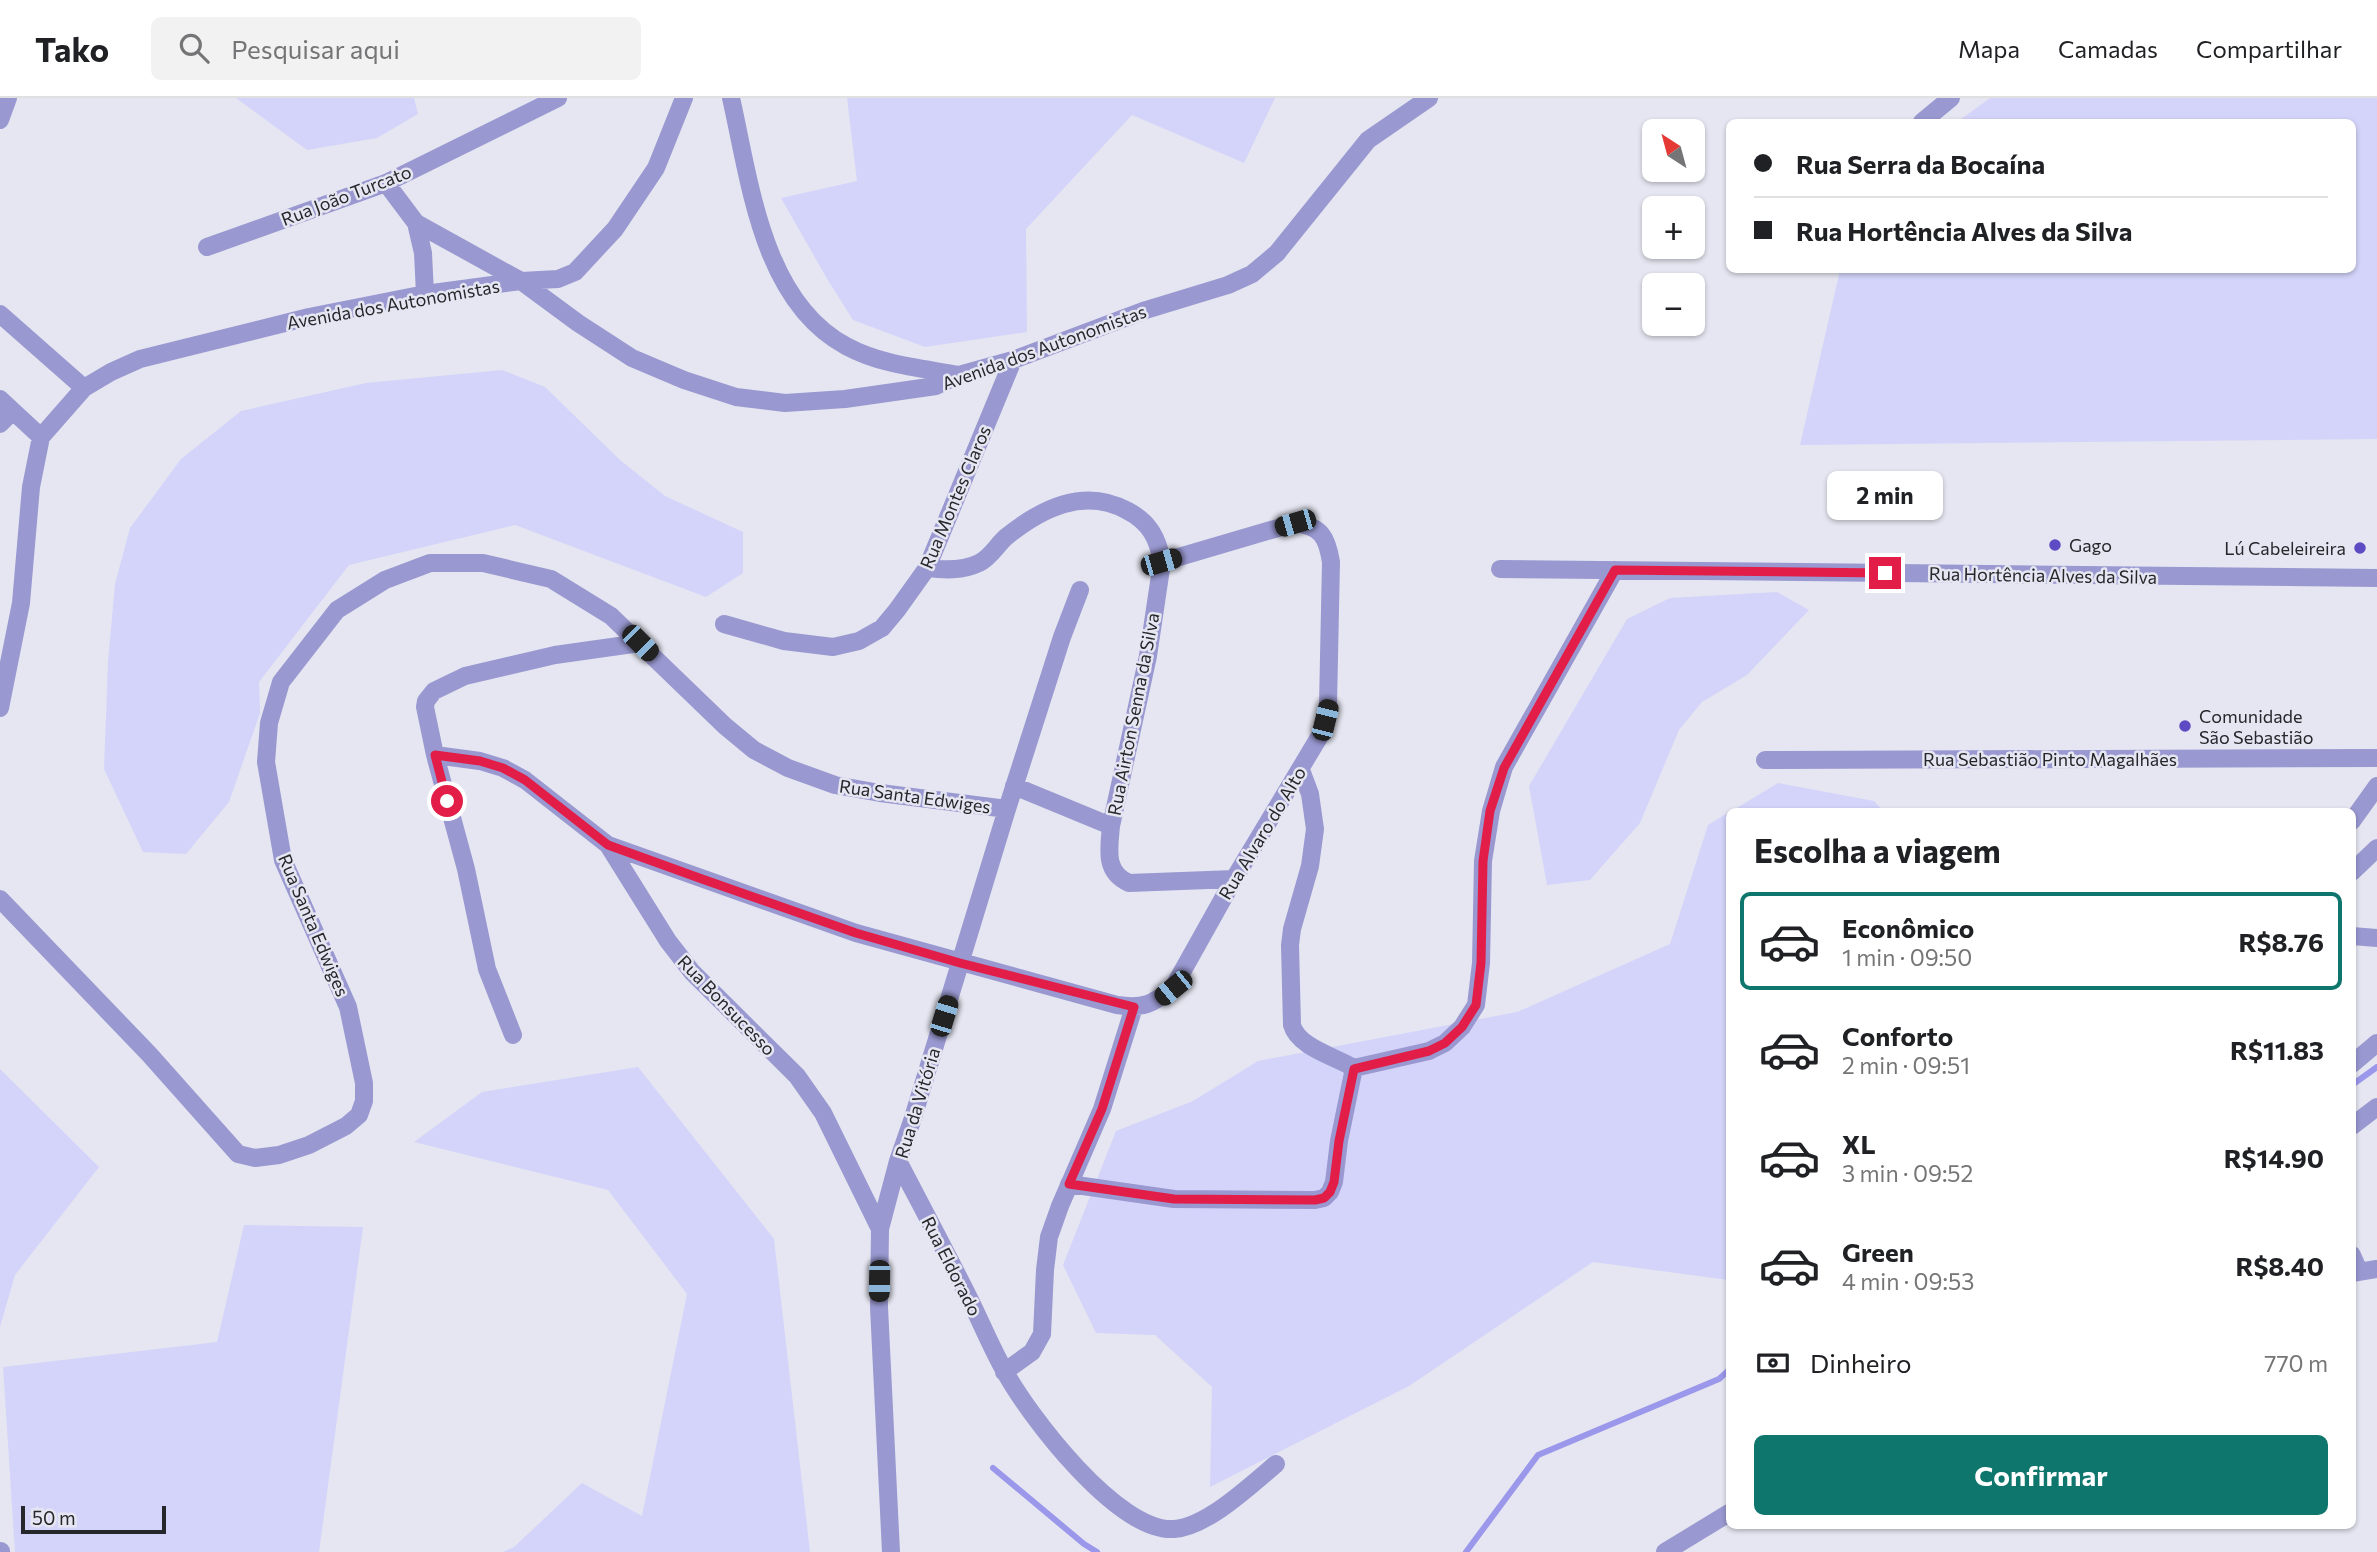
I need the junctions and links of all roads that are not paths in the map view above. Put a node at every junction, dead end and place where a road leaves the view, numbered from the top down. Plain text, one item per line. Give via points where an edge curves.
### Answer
1 (8, 98) edge
2 (558, 98) edge
3 (684, 98) edge
4 (731, 98) edge
5 (1429, 98) edge
6 (1951, 98) edge
7 (1926, 119) edge
8 (0, 120) edge
9 (386, 183) junction
10 (416, 223) junction
11 (206, 247) dead end
12 (522, 281) junction
13 (425, 294) junction
14 (0, 314) edge
15 (1013, 360) junction
16 (959, 375) junction
17 (84, 388) junction
18 (6, 405) edge
19 (0, 424) edge
20 (41, 437) junction
21 (1161, 562) junction
22 (927, 568) junction
23 (1500, 569) dead end
24 (1615, 570) junction
25 (2377, 579) edge
26 (1080, 590) dead end
27 (723, 624) dead end
28 (640, 643) junction
29 (0, 708) edge
30 (435, 755) junction
31 (2377, 758) edge
32 (1765, 760) dead end
33 (1300, 770) junction
34 (1014, 786) junction
35 (2377, 786) edge
36 (1007, 809) junction
37 (2356, 815) edge
38 (1111, 825) junction
39 (608, 845) junction
40 (2377, 848) edge
41 (2356, 868) edge
42 (1234, 879) junction
43 (0, 899) edge
44 (2356, 936) edge
45 (2377, 938) edge
46 (960, 963) junction
47 (1134, 1007) junction
48 (513, 1035) dead end
49 (2377, 1043) edge
50 (2356, 1061) edge
51 (1354, 1069) junction
52 (2377, 1107) edge
53 (2356, 1123) edge
54 (898, 1161) junction
55 (1069, 1184) junction
56 (880, 1229) junction
57 (1004, 1372) junction
58 (1276, 1464) dead end
59 (1726, 1515) edge
60 (891, 1552) edge
61 (1665, 1552) edge

1 - 8 street
2 - 9 street, Rua João Turcato
3 - 12 street via 656,168 615,229 575,272 558,279
4 - 16 street via 761,231 799,304 845,345 878,360
5 - 15 street, Avenida dos Autonomistas via 1368,140 1277,253 1252,274
6 - 7 street
9 - 10 street
9 - 11 street, Rua João Turcato
10 - 12 street
10 - 13 street
12 - 13 street, Avenida dos Autonomistas
12 - 16 street, Avenida dos Autonomistas via 632,358 737,397 785,403 845,398 936,386
13 - 17 street, Avenida dos Autonomistas via 140,359
14 - 17 street
15 - 16 street, Avenida dos Autonomistas
15 - 22 street, Rua Montes Claros
17 - 20 street, Avenida dos Autonomistas
18 - 19 street
18 - 20 street
20 - 29 street, Avenida dos Autonomistas via 30,487 21,603
21 - 22 street via 1154,534 1141,518 1098,499 1045,511 1006,538 982,562 962,569
21 - 33 street, Rua Alvaro do Alto via 1295,523 1321,532 1331,562 1328,705 1321,734
21 - 38 street, Rua Airton Senna da Silva via 1148,656
22 - 27 street, Rua Montes Claros via 882,628 859,641 833,647 810,645
23 - 24 street, Rua Hortência Alves da Silva
24 - 25 street, Rua Hortência Alves da Silva
24 - 51 street via 1504,768 1490,811 1476,1005 1445,1043
26 - 34 street, Rua da Vitória
28 - 30 street via 555,655 465,676 434,691 425,707
28 - 36 street, Rua Santa Edwiges via 725,726 754,750 788,768 835,785
28 - 43 street, Rua Santa Edwiges via 611,616 551,579 482,563 430,563 384,580 337,610 281,682 269,723 266,762 283,860 348,1006 364,1083 359,1115 309,1145 255,1158 238,1154
30 - 39 street, Rua Bonsucesso via 503,768
30 - 48 street via 487,969
31 - 32 street, Rua Sebastião Pinto Magalhães
33 - 42 street, Rua Alvaro do Alto
33 - 51 street via 1310,794 1314,829 1310,866 1291,937 1293,1025 1306,1044
34 - 36 street, Rua da Vitória
34 - 38 street, Rua Santa Edwiges
35 - 37 street
36 - 46 street, Rua da Vitória
38 - 42 street via 1108,860 1113,872 1129,883
39 - 46 street via 856,933
39 - 56 street, Rua Bonsucesso via 692,972 797,1076 823,1113
40 - 41 street
42 - 47 street, Rua Alvaro do Alto via 1173,988 1157,1000
44 - 45 street
46 - 47 street
46 - 54 street, Rua da Vitória
47 - 55 street via 1102,1109
49 - 50 street
51 - 55 street via 1334,1182 1324,1198 1174,1199
52 - 53 street
54 - 56 street, Rua da Vitória
54 - 57 street, Rua Eldorado
55 - 57 street via 1049,1237 1042,1334 1032,1352
56 - 60 street, Rua da Vitória via 878,1307
57 - 58 street, Rua Eldorado via 1056,1446 1117,1506 1145,1522 1173,1529 1198,1521 1229,1503
59 - 61 street

